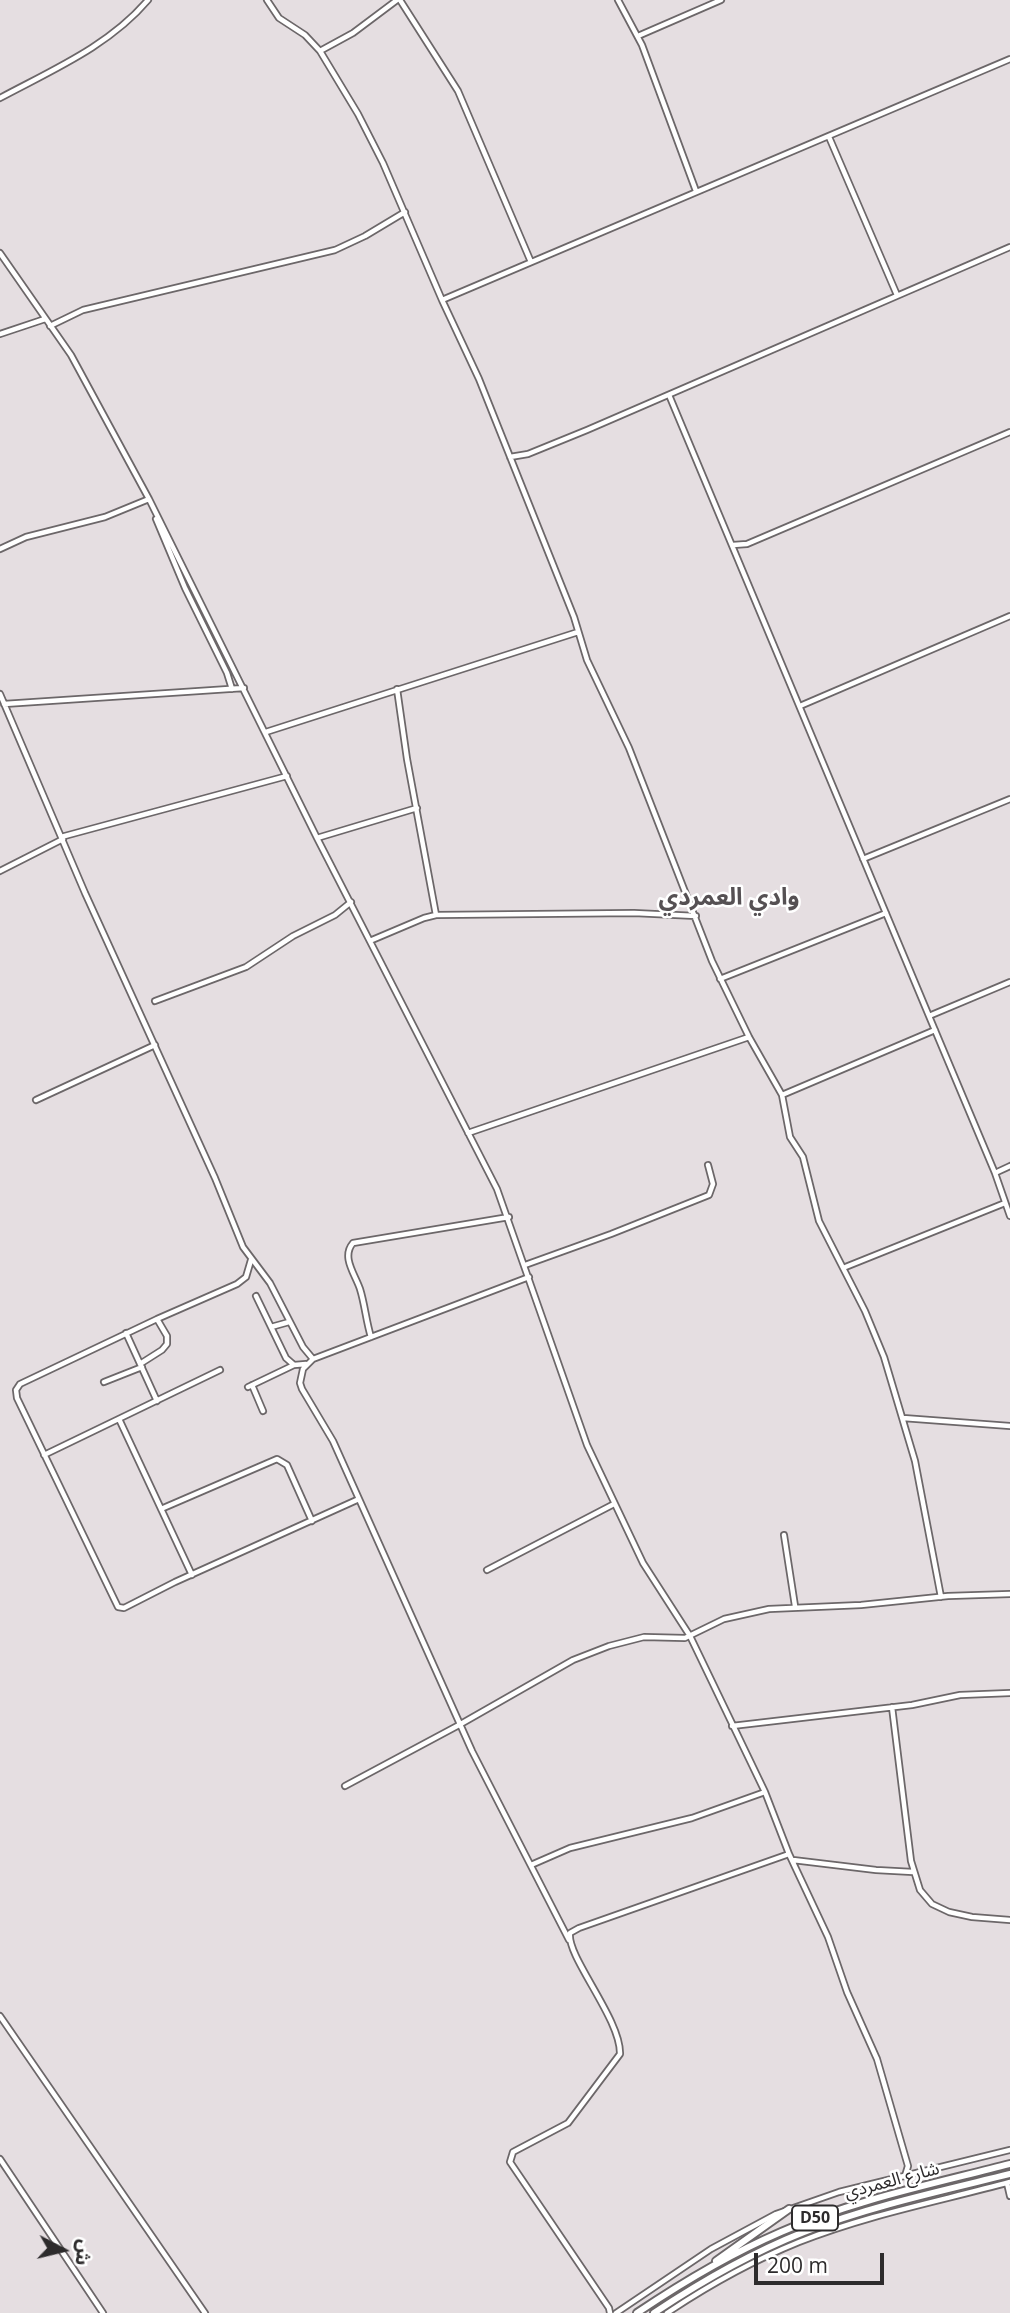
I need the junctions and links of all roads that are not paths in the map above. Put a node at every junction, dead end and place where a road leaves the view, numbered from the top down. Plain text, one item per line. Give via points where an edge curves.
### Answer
1 (148, 0) edge
2 (267, 0) edge
3 (398, 0) edge
4 (618, 0) edge
5 (721, 0) edge
6 (638, 36) junction
7 (320, 51) junction
8 (1010, 59) edge
9 (0, 98) edge
10 (829, 137) junction
11 (696, 191) junction
12 (405, 212) junction
13 (1010, 247) edge
14 (0, 253) edge
15 (531, 262) junction
16 (897, 295) junction
17 (442, 300) junction
18 (45, 319) junction
19 (50, 326) junction
20 (0, 334) edge
21 (669, 395) junction
22 (1010, 432) edge
23 (510, 457) junction
24 (149, 499) junction
25 (732, 545) junction
26 (0, 549) edge
27 (1010, 616) edge
28 (578, 632) junction
29 (244, 688) junction
30 (232, 689) junction
31 (397, 689) junction
32 (0, 694) edge
33 (4, 704) junction
34 (800, 706) junction
35 (266, 732) junction
36 (287, 775) junction
37 (1010, 799) edge
38 (417, 808) junction
39 (62, 838) junction
40 (317, 838) junction
41 (863, 859) junction
42 (0, 871) edge
43 (351, 902) junction
44 (886, 913) junction
45 (436, 915) junction
46 (696, 916) junction
47 (372, 940) junction
48 (256, 949) dead end
49 (259, 958) junction
50 (720, 979) junction
51 (1010, 982) edge
52 (155, 1001) dead end
53 (929, 1016) junction
54 (935, 1030) junction
55 (749, 1037) junction
56 (155, 1045) junction
57 (782, 1095) junction
58 (36, 1100) dead end
59 (468, 1133) junction
60 (708, 1164) dead end
61 (1010, 1166) edge
62 (995, 1173) junction
63 (1005, 1203) junction
64 (1010, 1216) edge
65 (509, 1217) junction
66 (251, 1260) junction
67 (525, 1265) junction
68 (843, 1268) junction
69 (529, 1277) junction
70 (256, 1296) dead end
71 (157, 1319) junction
72 (289, 1322) junction
73 (271, 1327) junction
74 (126, 1333) junction
75 (371, 1337) junction
76 (313, 1359) junction
77 (307, 1363) junction
78 (294, 1365) junction
79 (141, 1366) junction
80 (220, 1370) dead end
81 (104, 1382) dead end
82 (157, 1401) junction
83 (263, 1412) dead end
84 (903, 1418) junction
85 (119, 1419) junction
86 (1010, 1426) edge
87 (44, 1455) junction
88 (359, 1499) junction
89 (614, 1504) junction
90 (161, 1509) junction
91 (312, 1521) junction
92 (784, 1535) dead end
93 (487, 1570) dead end
94 (192, 1575) junction
95 (1010, 1594) edge
96 (940, 1597) junction
97 (795, 1606) junction
98 (690, 1636) junction
99 (1010, 1693) edge
100 (892, 1707) junction
101 (459, 1725) junction
102 (732, 1726) junction
103 (345, 1786) dead end
104 (765, 1793) junction
105 (790, 1857) junction
106 (531, 1865) junction
107 (914, 1872) junction
108 (1010, 1920) edge
109 (569, 1940) junction
110 (0, 2016) edge
111 (1010, 2150) edge
112 (0, 2159) edge
113 (1010, 2164) edge
114 (908, 2166) junction
115 (917, 2174) junction
116 (1010, 2174) edge
117 (905, 2176) junction
118 (1008, 2183) edge
119 (1010, 2196) edge
120 (789, 2209) junction
121 (709, 2267) junction
122 (610, 2310) edge
123 (618, 2312) edge
124 (103, 2313) edge
125 (205, 2313) edge
126 (637, 2313) edge
127 (654, 2313) edge
128 (667, 2313) edge

1 - 9 street via 102,42
2 - 7 street via 279,19
3 - 7 street
3 - 15 street via 458,91
4 - 6 street
5 - 6 street
6 - 11 street
7 - 12 street via 371,138
8 - 10 street
10 - 11 street
10 - 16 street
11 - 15 street
12 - 17 street
12 - 19 street via 335,250 83,310
13 - 16 street
14 - 18 street
15 - 17 street
16 - 21 street
17 - 23 street
18 - 19 street
18 - 20 street
19 - 24 street via 77,365
21 - 23 street via 528,454
21 - 25 street
22 - 25 street via 747,544
23 - 28 street
24 - 26 street
24 - 29 street
24 - 30 street
25 - 34 street
27 - 34 street
28 - 31 street
28 - 46 street
29 - 30 street
29 - 35 street
30 - 33 street
31 - 35 street
31 - 38 street
32 - 33 street
33 - 39 street
34 - 41 street
35 - 36 street
36 - 39 street
36 - 40 street
37 - 41 street
38 - 40 street
38 - 45 street
39 - 42 street
39 - 56 street
40 - 43 street
41 - 44 street
43 - 47 street
43 - 49 street
44 - 50 street
44 - 53 street
45 - 46 street
45 - 47 street
46 - 50 street
47 - 59 street
48 - 49 street
49 - 52 street
50 - 55 street
51 - 53 street
53 - 54 street
54 - 57 street
54 - 62 street
55 - 57 street
55 - 59 street
56 - 58 street
56 - 66 street
57 - 68 street via 790,1137 803,1157 819,1221
59 - 65 street
60 - 67 street via 713,1184 709,1195
61 - 62 street
62 - 63 street
63 - 64 street
63 - 68 street
65 - 67 street
65 - 75 street via 353,1243 349,1262
66 - 71 street via 242,1281
66 - 72 street via 270,1283
67 - 69 street
68 - 84 street via 875,1334
69 - 75 street
69 - 89 street via 576,1417
70 - 73 street
71 - 74 street
71 - 79 street via 167,1344
72 - 73 street
72 - 76 street
73 - 78 street
74 - 79 street
74 - 87 street via 18,1387 17,1398
75 - 76 street
76 - 77 street
77 - 78 street
77 - 88 street via 300,1383
78 - 83 street via 250,1386
79 - 81 street
79 - 82 street
80 - 82 street
82 - 85 street
84 - 86 street
84 - 96 street via 925,1506
85 - 87 street
85 - 90 street
87 - 94 street via 118,1607
88 - 91 street
88 - 101 street
89 - 93 street
89 - 98 street via 643,1563
90 - 91 street via 276,1459 287,1465
90 - 94 street
91 - 94 street
92 - 97 street
95 - 96 street
96 - 97 street
97 - 98 street via 735,1616
98 - 101 street via 645,1637 590,1652
98 - 102 street
99 - 100 street via 960,1695
100 - 102 street
100 - 107 street
101 - 103 street
101 - 106 street
102 - 104 street
104 - 105 street
104 - 106 street via 692,1818 570,1848
105 - 107 street
105 - 109 street via 575,1929
105 - 114 street via 882,2072
106 - 109 street
107 - 108 street via 925,1897 940,1909
109 - 122 street via 616,2034 620,2054 568,2123 513,2152 510,2162
110 - 125 street
111 - 115 street
112 - 124 street
113 - 121 main road, شارع العمردي / D50 via 837,2210
114 - 115 street
114 - 117 street
115 - 117 street
116 - 127 main road, شارع العمردي / D50 via 805,2232 732,2266
117 - 120 street
118 - 119 street
118 - 128 street via 799,2242
120 - 121 main road
120 - 123 street via 722,2243
121 - 126 main road, شارع العمردي / D50
122 - 123 street

